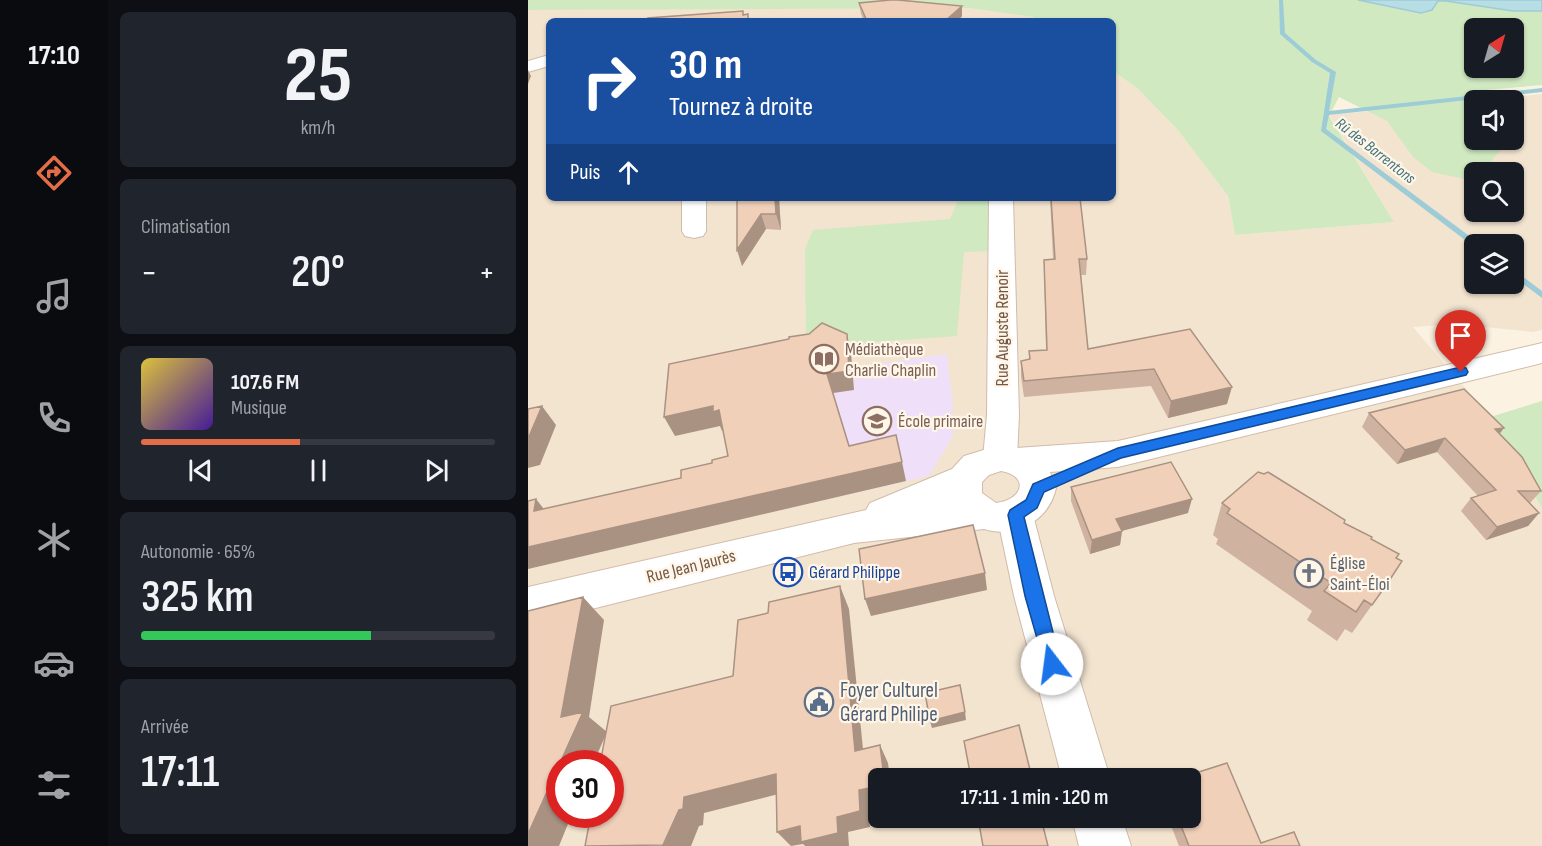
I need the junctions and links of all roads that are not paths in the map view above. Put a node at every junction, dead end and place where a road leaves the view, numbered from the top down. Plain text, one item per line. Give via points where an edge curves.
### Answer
1 (546, 61) edge
2 (528, 67) edge
3 (694, 201) edge
4 (1001, 201) edge
5 (694, 231) dead end
6 (1542, 352) edge
7 (1011, 487) junction
8 (854, 527) junction
9 (528, 606) edge
10 (1083, 768) edge
11 (1100, 828) edge
12 (1105, 846) edge

1 - 2 main road
3 - 5 main road
4 - 7 main road, Rue Auguste Renoir via 1003,415
6 - 7 main road via 1118,454
7 - 8 main road
7 - 8 main road via 972,508 965,500 964,480
7 - 10 main road via 1034,596
8 - 9 main road, Rue Jean Jaurès
11 - 12 main road

